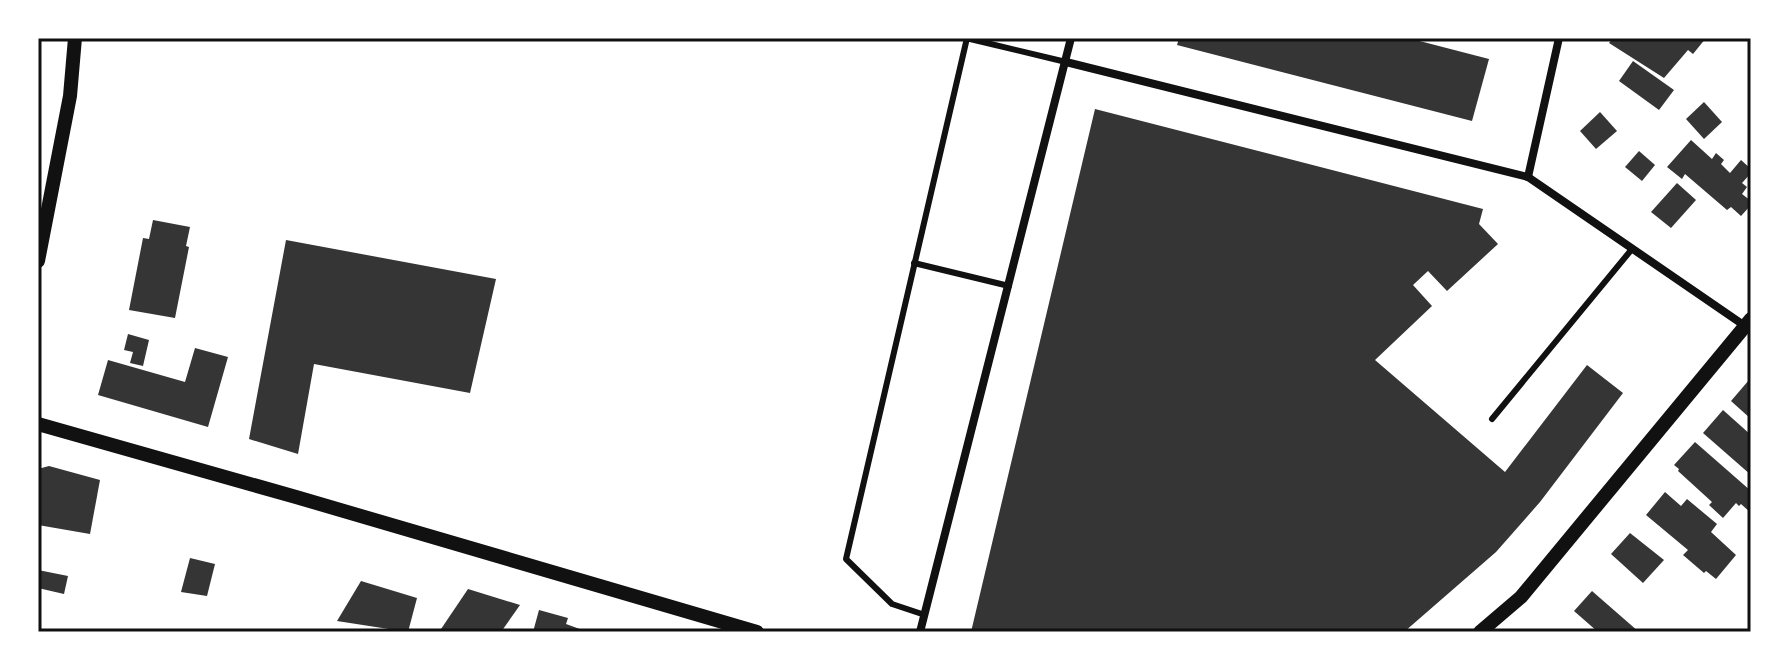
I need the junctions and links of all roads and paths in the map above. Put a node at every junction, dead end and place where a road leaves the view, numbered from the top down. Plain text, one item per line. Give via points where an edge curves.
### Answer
1 (75, 38) edge
2 (967, 38) edge
3 (1071, 38) edge
4 (1559, 38) edge
5 (1066, 62) junction
6 (1528, 177) junction
7 (1632, 249) junction
8 (38, 261) edge
9 (914, 263) junction
10 (1009, 286) junction
11 (1748, 323) edge
12 (1492, 419) dead end
13 (38, 424) edge
14 (925, 615) junction
15 (757, 632) edge
16 (920, 632) edge
17 (1480, 632) edge

1 - 8 street via 70,96
2 - 5 lane
2 - 9 lane
3 - 5 street
4 - 6 street
5 - 6 street
5 - 10 street
6 - 7 street
7 - 11 street
7 - 12 lane
9 - 10 lane
9 - 14 lane via 846,559 892,604
10 - 14 street
11 - 17 street via 1521,597
13 - 15 street
14 - 16 street

